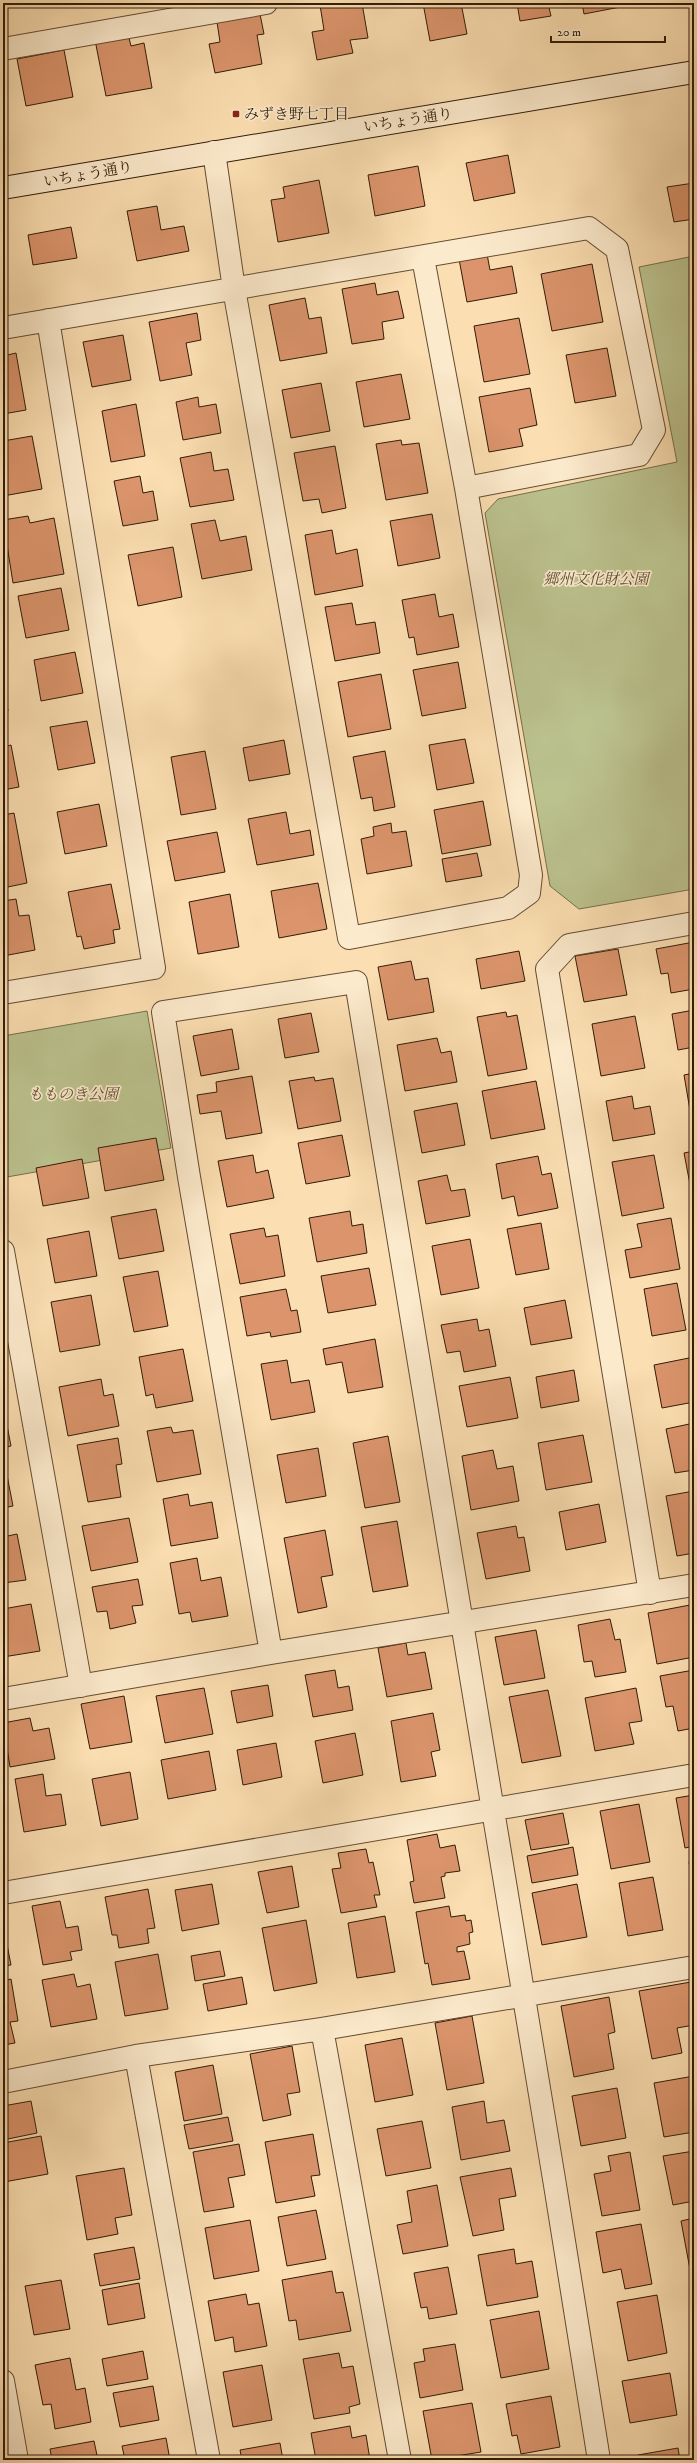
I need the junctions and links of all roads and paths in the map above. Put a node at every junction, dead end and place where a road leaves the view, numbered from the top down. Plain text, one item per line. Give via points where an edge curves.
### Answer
1 (266, 3) edge
2 (185, 10) edge
3 (3, 47) edge
4 (694, 72) edge
5 (214, 152) junction
6 (3, 188) edge
7 (423, 258) junction
8 (234, 289) junction
9 (48, 320) junction
10 (3, 328) edge
11 (466, 488) junction
12 (694, 923) edge
13 (3, 994) edge
14 (3, 1251) edge
15 (694, 1585) edge
16 (650, 1593) junction
17 (462, 1623) junction
18 (271, 1653) junction
19 (81, 1686) junction
20 (3, 1699) edge
21 (694, 1776) edge
22 (493, 1811) junction
23 (3, 1893) edge
24 (694, 1966) edge
25 (525, 1995) junction
26 (322, 2029) junction
27 (136, 2056) junction
28 (3, 2082) edge
29 (3, 2381) edge
30 (17, 2460) edge
31 (209, 2460) edge
32 (400, 2460) edge
33 (599, 2460) edge

1 - 2 street
2 - 3 street
4 - 5 street, いちょう通り
5 - 6 street, いちょう通り
5 - 8 street
7 - 8 street
7 - 11 street
7 - 11 street via 589,228 617,249 654,430 639,455
8 - 9 street
8 - 11 street via 349,938 508,908 529,893 531,875
9 - 10 street
9 - 13 street via 154,968
12 - 16 street via 570,945 547,969
14 - 19 street
15 - 16 street
16 - 17 street
17 - 18 street
17 - 18 street via 356,982 163,1012
17 - 22 street
18 - 19 street
19 - 20 street
21 - 22 street
22 - 23 street
22 - 25 street
24 - 25 street
25 - 26 street
25 - 33 street
26 - 27 street
26 - 32 street
27 - 28 street
27 - 31 street
29 - 30 street

